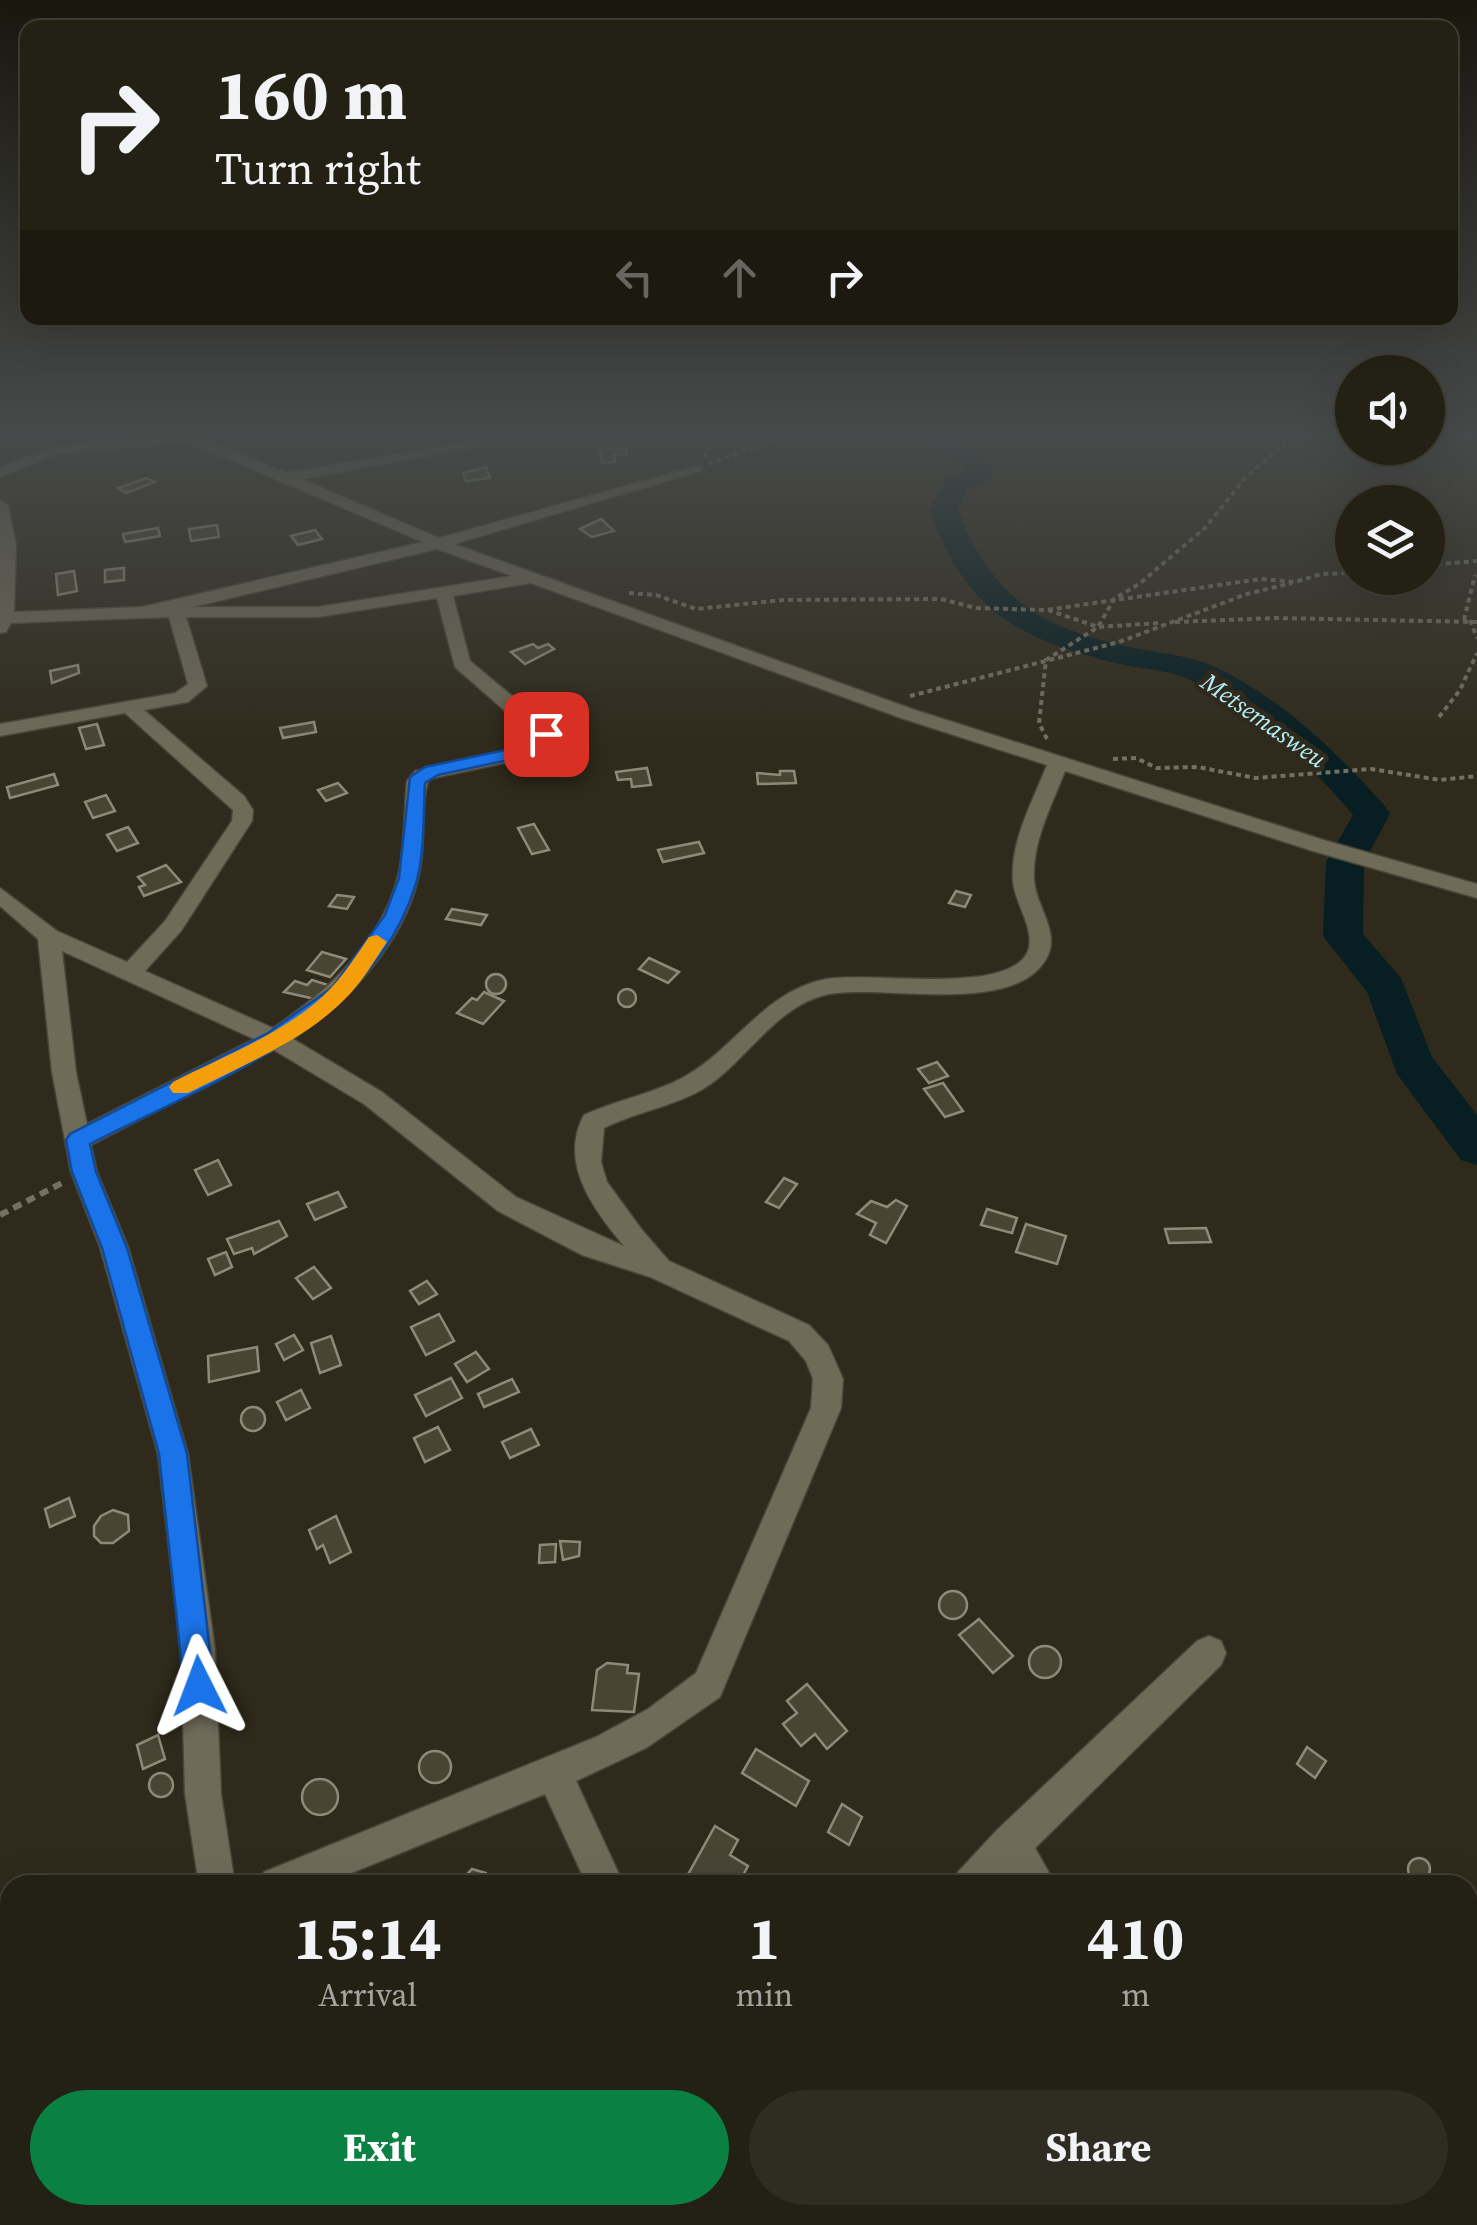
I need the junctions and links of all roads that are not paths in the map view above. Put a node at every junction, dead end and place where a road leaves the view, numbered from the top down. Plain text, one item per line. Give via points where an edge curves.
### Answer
1 (442, 542) edge
2 (437, 543) junction
3 (4, 545) edge
4 (529, 578) junction
5 (444, 593) junction
6 (142, 612) junction
7 (176, 613) junction
8 (2, 621) edge
9 (130, 707) junction
10 (0, 730) edge
11 (1058, 762) junction
12 (1477, 891) edge
13 (0, 895) edge
14 (48, 936) junction
15 (130, 973) junction
16 (276, 1039) junction
17 (78, 1140) junction
18 (659, 1270) junction
19 (1209, 1653) dead end
20 (554, 1773) junction
21 (1010, 1844) junction
22 (215, 1875) edge
23 (302, 1875) edge
24 (601, 1875) edge
25 (981, 1875) edge
26 (1031, 1875) edge

1 - 2 street
2 - 4 street
2 - 6 street
3 - 8 street
4 - 5 street
4 - 11 street
5 - 7 street via 318,612
5 - 16 street via 461,663 547,741 416,781 408,878 395,916 340,992
6 - 7 street
6 - 8 street
7 - 9 street via 198,686 181,698
9 - 10 street
9 - 15 street via 243,810 174,926
11 - 12 street
11 - 18 street via 1024,856 1023,884 1040,937 1027,968 987,985 869,981 823,987 787,1002 703,1077 593,1122 586,1136 588,1166 602,1198
13 - 14 street
14 - 15 street
14 - 17 street
15 - 16 street
16 - 17 street
16 - 18 street via 373,1098 507,1204 592,1247
17 - 22 street via 173,1454 198,1650 203,1794
18 - 20 street via 799,1333 818,1354 828,1380 826,1408 708,1685 631,1740
19 - 21 street
20 - 23 street
20 - 24 street
21 - 25 street
21 - 26 street

